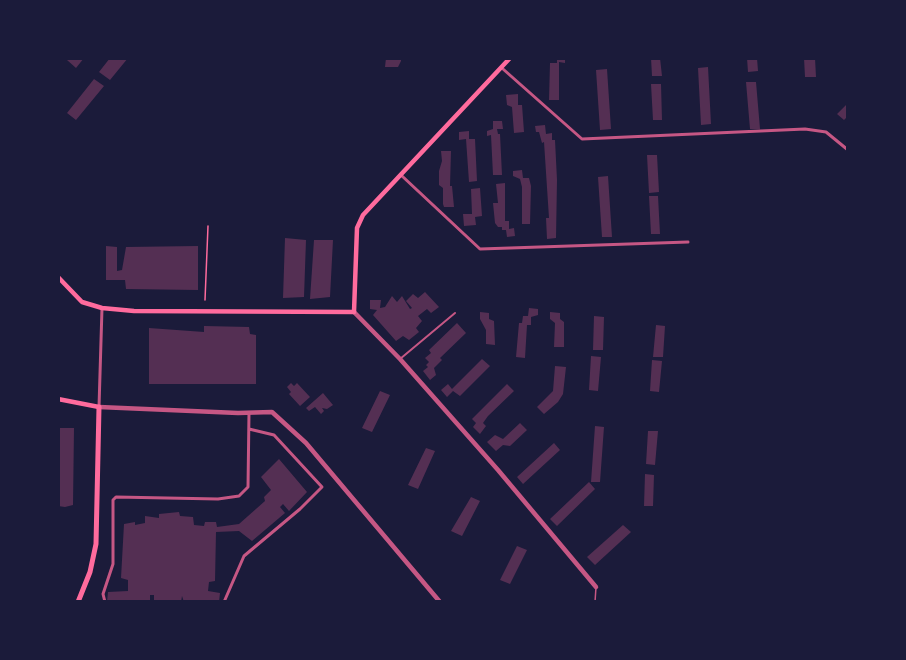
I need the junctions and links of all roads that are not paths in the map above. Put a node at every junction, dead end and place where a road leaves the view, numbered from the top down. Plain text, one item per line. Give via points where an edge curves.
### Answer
1 (510, 58) edge
2 (503, 69) junction
3 (848, 150) edge
4 (402, 176) junction
5 (688, 242) dead end
6 (58, 277) edge
7 (102, 308) junction
8 (354, 312) junction
9 (455, 313) dead end
10 (400, 359) junction
11 (58, 399) edge
12 (99, 407) junction
13 (249, 413) junction
14 (249, 429) junction
15 (596, 587) joint
16 (78, 602) edge
17 (105, 602) edge
18 (224, 602) edge
19 (440, 602) edge
20 (595, 602) edge

1 - 2 main road
2 - 3 street via 582,139 804,129 826,132
2 - 4 main road
4 - 5 street via 480,249
4 - 8 main road via 363,215 357,228
6 - 7 main road via 82,303
7 - 8 main road
7 - 12 street
8 - 10 street
9 - 10 street
10 - 15 street
11 - 12 main road
12 - 13 street
12 - 16 main road via 96,544
13 - 14 street
13 - 19 street via 272,412 298,436
14 - 17 street via 248,487 239,496 113,500 113,564 103,594
14 - 18 street via 274,435 321,487 244,556
15 - 20 lane

